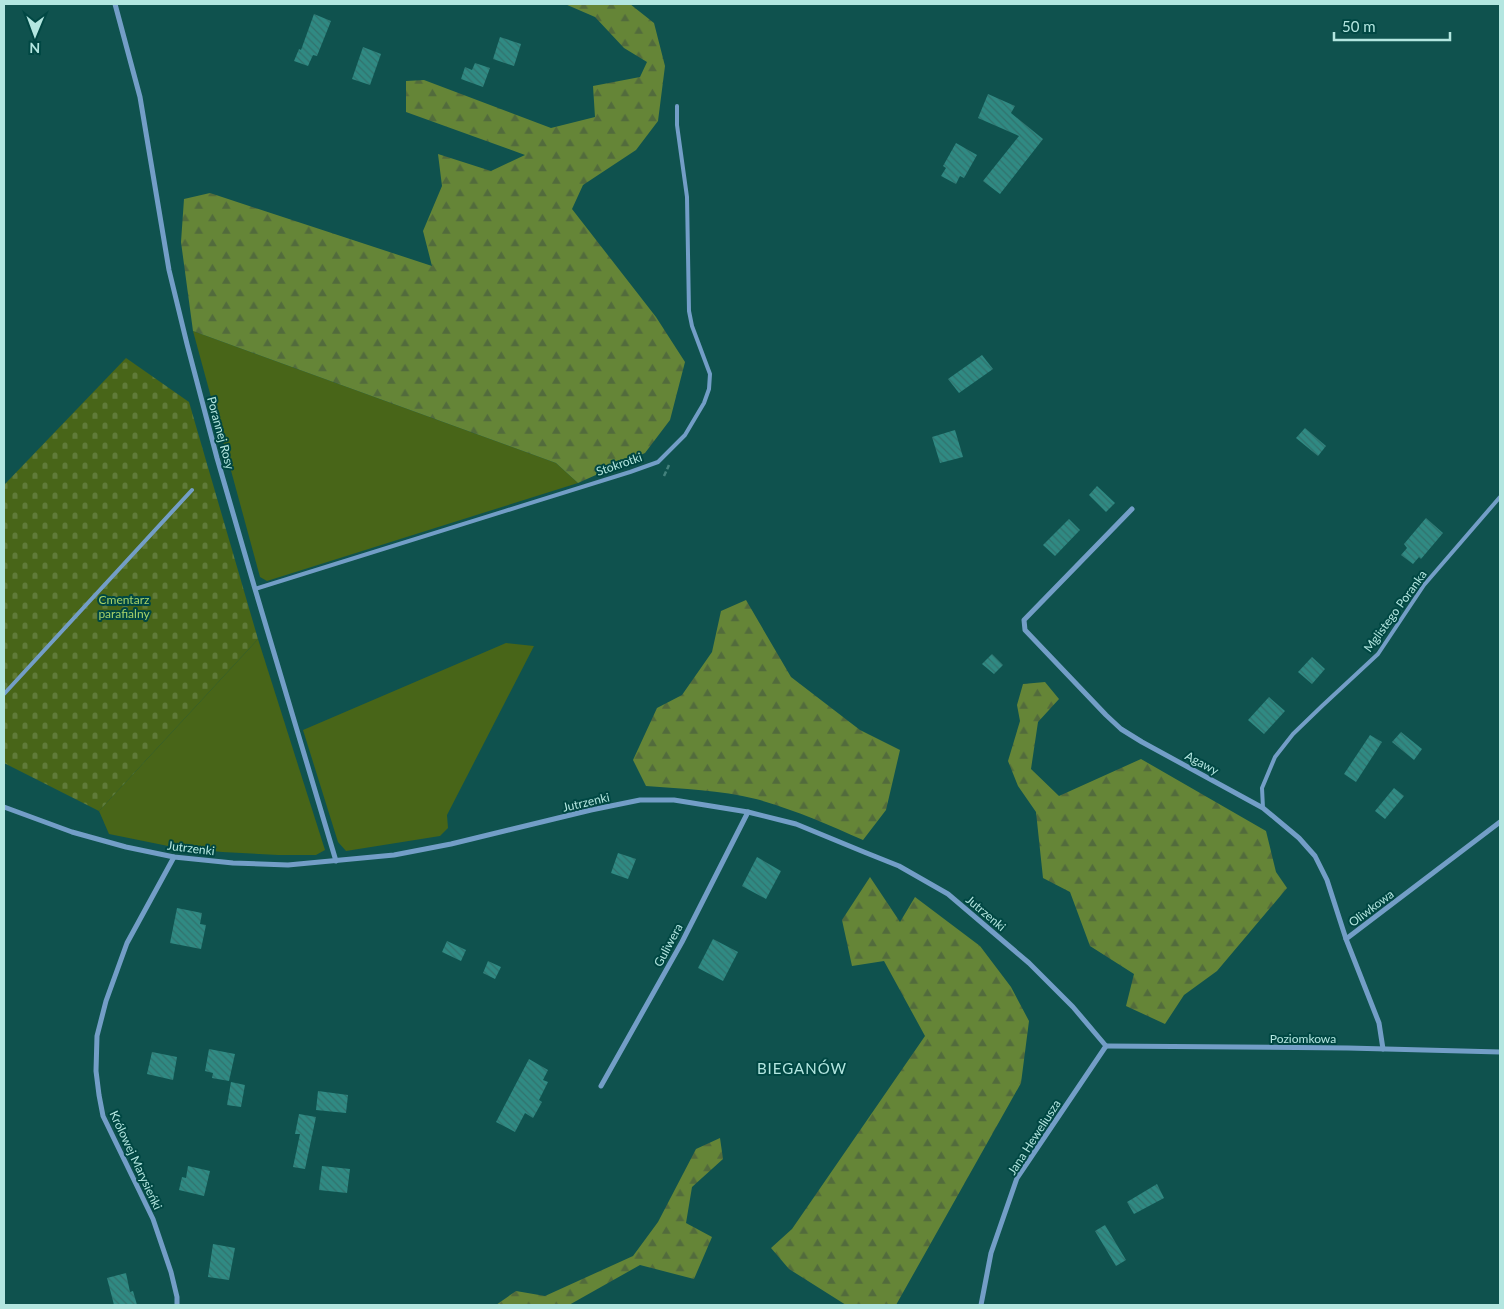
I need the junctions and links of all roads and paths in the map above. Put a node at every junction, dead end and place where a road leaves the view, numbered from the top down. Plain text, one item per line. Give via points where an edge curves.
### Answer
1 (116, 4) edge
2 (676, 106) dead end
3 (192, 490) dead end
4 (1500, 497) edge
5 (1132, 509) dead end
6 (255, 589) junction
7 (4, 694) edge
8 (4, 806) edge
9 (1263, 808) junction
10 (748, 812) junction
11 (1500, 822) edge
12 (174, 856) junction
13 (336, 861) junction
14 (1346, 940) junction
15 (1106, 1046) junction
16 (1383, 1049) junction
17 (1500, 1052) edge
18 (601, 1086) dead end
19 (177, 1305) edge
20 (981, 1305) edge

1 - 6 street, Porannej Rosy via 140,97 169,270
2 - 6 lane, Stokrotki via 687,197 689,311 710,374 710,389 684,435 658,462
3 - 7 lane
4 - 9 lane, Mglistego Poranka via 1424,585 1378,654 1294,734 1275,757 1262,788
5 - 9 street, Agawy via 1024,620 1025,630 1121,729
6 - 13 street, Porannej Rosy
8 - 12 street, Jutrzenki via 72,832
9 - 14 street, Agawy via 1315,856
10 - 13 street, Jutrzenki via 674,800 640,800 451,844 394,855
10 - 15 street, Jutrzenki via 796,824 899,866 948,894 1029,963
10 - 18 street, Guliwera via 682,942
11 - 14 street, Oliwkowa
12 - 13 street, Jutrzenki via 233,863
12 - 19 street, Królowej Marysieńki via 127,943 104,1010 98,1036 96,1071 103,1116 153,1219 172,1272
14 - 16 street, Oliwkowa via 1380,1023
15 - 16 street, Poziomkowa
15 - 20 street, Jana Heweliusza via 1017,1178 991,1253
16 - 17 street, Poziomkowa

